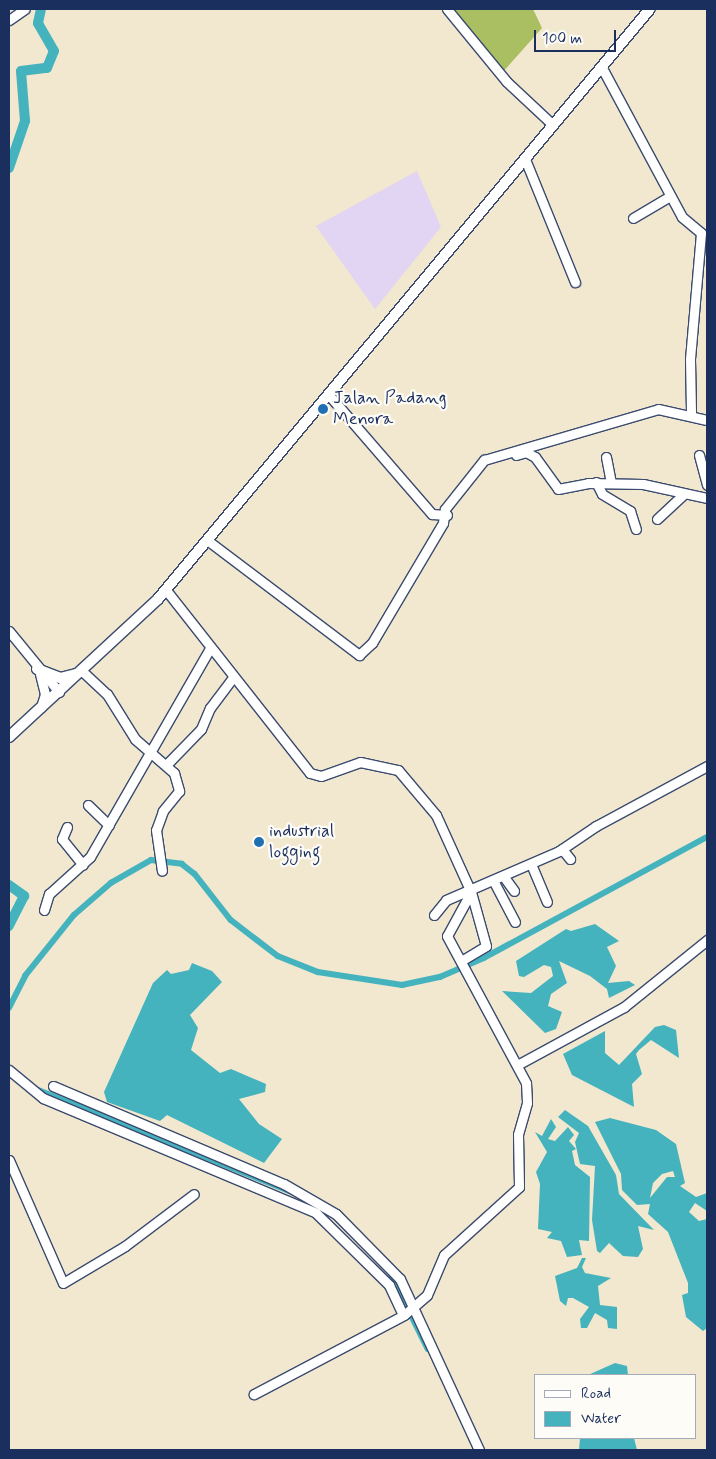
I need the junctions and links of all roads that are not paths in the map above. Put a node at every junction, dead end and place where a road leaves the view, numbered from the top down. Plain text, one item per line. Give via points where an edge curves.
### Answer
1 (25, 9) edge
2 (447, 9) edge
3 (650, 9) edge
4 (9, 18) edge
5 (601, 66) junction
6 (553, 125) junction
7 (525, 159) junction
8 (670, 196) junction
9 (633, 218) dead end
10 (704, 234) edge
11 (575, 282) dead end
12 (328, 394) junction
13 (691, 414) junction
14 (707, 420) edge
15 (699, 455) dead end
16 (606, 457) dead end
17 (596, 482) junction
18 (611, 482) junction
19 (707, 484) edge
20 (683, 494) junction
21 (707, 498) edge
22 (443, 517) junction
23 (657, 520) dead end
24 (636, 529) dead end
25 (207, 540) junction
26 (166, 590) junction
27 (9, 631) edge
28 (210, 648) junction
29 (37, 668) junction
30 (82, 671) junction
31 (233, 678) junction
32 (59, 692) junction
33 (41, 707) junction
34 (9, 737) edge
35 (151, 751) junction
36 (167, 764) junction
37 (707, 766) edge
38 (88, 805) dead end
39 (108, 826) junction
40 (67, 827) dead end
41 (562, 849) junction
42 (570, 859) dead end
43 (532, 864) junction
44 (84, 865) junction
45 (162, 871) dead end
46 (504, 878) junction
47 (494, 882) junction
48 (514, 890) dead end
49 (471, 892) junction
50 (546, 902) dead end
51 (44, 910) dead end
52 (434, 914) dead end
53 (515, 922) dead end
54 (707, 940) edge
55 (462, 964) junction
56 (519, 1064) junction
57 (9, 1070) edge
58 (52, 1086) dead end
59 (9, 1160) edge
60 (194, 1194) dead end
61 (408, 1312) junction
62 (254, 1394) dead end
63 (479, 1450) edge

1 - 4 street
2 - 6 street via 501,76
3 - 5 main road
5 - 6 main road
5 - 8 street
6 - 7 main road
7 - 11 street
7 - 12 main road
8 - 9 street
8 - 10 street via 682,217
10 - 13 street via 690,359
12 - 22 street via 432,514
12 - 25 main road
13 - 14 street
13 - 22 street via 658,409 484,460
15 - 19 street
16 - 18 street
17 - 18 street
17 - 22 street via 558,489 526,452 489,464
17 - 24 street via 602,494 630,511
18 - 20 street via 643,484
20 - 21 street
20 - 23 street
22 - 25 street via 372,644 359,655
25 - 26 main road
26 - 28 street
26 - 30 main road
27 - 29 street
28 - 31 street
28 - 35 street
29 - 30 main road via 60,678
29 - 32 street
29 - 33 street via 45,694
30 - 32 main road
30 - 35 street via 107,694 124,728
31 - 36 street via 210,708 202,729
31 - 49 street via 310,773 321,776 360,762 405,774 436,815
32 - 33 main road
33 - 34 main road
35 - 36 street
35 - 39 street
36 - 45 street via 179,791 163,811 156,830
37 - 41 street
38 - 39 street
39 - 44 street
40 - 44 street via 62,839
41 - 42 street
41 - 43 street
43 - 46 street
43 - 50 street
44 - 51 street via 49,894
46 - 47 street
46 - 48 street
47 - 49 street
47 - 53 street
49 - 52 street via 446,900
49 - 55 street via 447,936
49 - 55 street via 486,946
54 - 56 street via 624,1007
55 - 56 street
56 - 61 street via 527,1103 518,1134 519,1188 444,1255 436,1280
57 - 61 street via 43,1098 316,1213 388,1285
58 - 61 street via 322,1205 400,1279
59 - 60 street via 63,1283 125,1246
61 - 62 street
61 - 63 street

